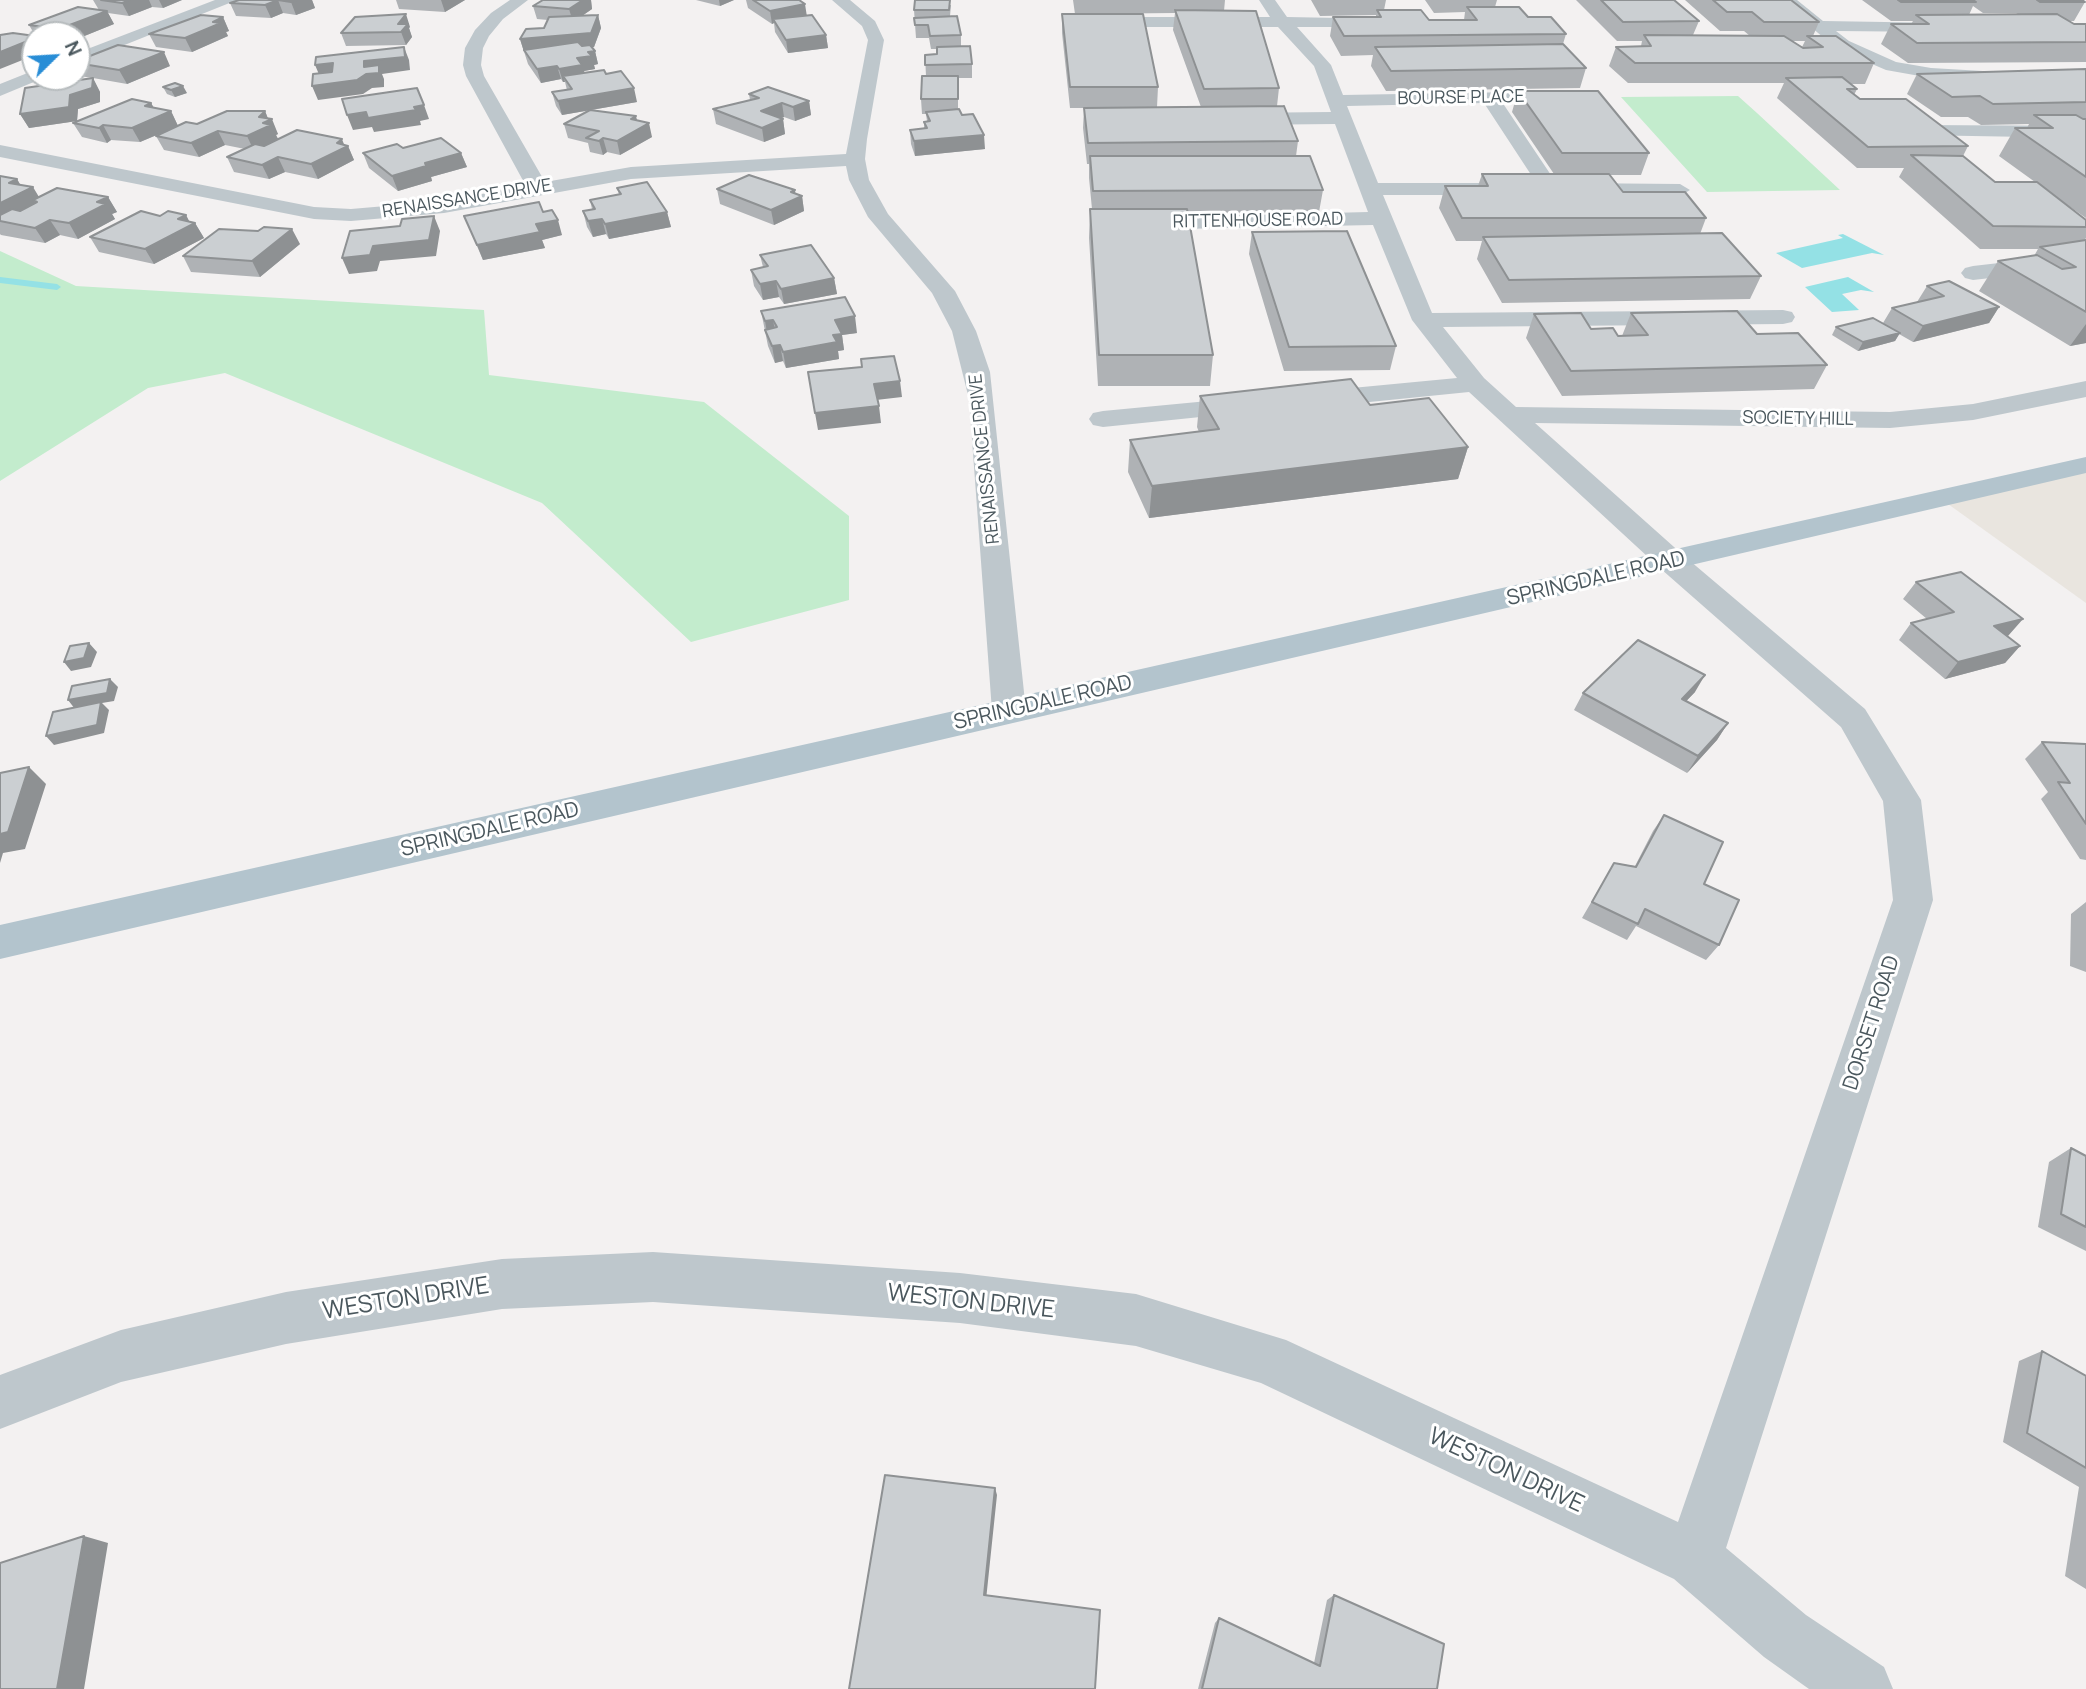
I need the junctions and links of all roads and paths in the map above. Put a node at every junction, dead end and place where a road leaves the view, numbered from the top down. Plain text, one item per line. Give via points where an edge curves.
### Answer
1 (229, 0) edge
2 (520, 0) edge
3 (840, 0) edge
4 (1267, 0) edge
5 (1787, 0) edge
6 (1281, 21) junction
7 (1073, 22) edge
8 (1402, 22) edge
9 (1820, 26) junction
10 (1957, 27) edge
11 (1818, 45) edge
12 (1843, 45) junction
13 (91, 54) edge
14 (21, 81) edge
15 (2086, 82) edge
16 (0, 91) edge
17 (1586, 95) edge
18 (1489, 97) junction
19 (1339, 110) junction
20 (1219, 119) edge
21 (1922, 131) edge
22 (2086, 132) edge
23 (0, 151) edge
24 (855, 159) junction
25 (538, 188) junction
26 (1370, 189) junction
27 (1550, 189) junction
28 (1680, 190) edge
29 (1381, 218) junction
30 (1118, 225) edge
31 (2086, 260) edge
32 (1973, 273) dead end
33 (1783, 317) dead end
34 (1424, 320) junction
35 (1475, 384) junction
36 (2086, 389) edge
37 (1508, 415) junction
38 (1102, 419) dead end
39 (2086, 465) edge
40 (1672, 562) junction
41 (1009, 711) junction
42 (0, 942) edge
43 (0, 1402) edge
44 (1694, 1559) junction
45 (1862, 1689) edge

1 - 13 street
2 - 25 street via 481,34 472,65
3 - 24 street, RENAISSANCE DRIVE via 865,19 876,40
4 - 6 street
5 - 9 street
6 - 7 street
6 - 8 street
6 - 19 street via 1322,65
9 - 10 street
9 - 12 street
11 - 12 street
12 - 15 street via 1892,66 1931,73
14 - 16 street
17 - 18 street, BOURSE PLACE
18 - 19 street, BOURSE PLACE
18 - 27 street
19 - 20 street, BOURSE PLACE
19 - 26 street
21 - 22 street
23 - 25 street, RENAISSANCE DRIVE via 334,214 419,210
24 - 25 street, RENAISSANCE DRIVE via 649,171
24 - 41 street, RENAISSANCE DRIVE via 872,207 923,264 950,303 977,372
26 - 27 street
26 - 29 street
27 - 28 street
29 - 30 street, RITTENHOUSE ROAD
29 - 34 street
31 - 32 street
33 - 34 street
34 - 35 street
35 - 37 street
35 - 38 street
36 - 37 street, SOCIETY HILL via 1973,412 1890,420
37 - 40 street
39 - 40 main road, SPRINGDALE ROAD
40 - 41 main road, SPRINGDALE ROAD
40 - 44 street, DORSET ROAD via 1853,718 1902,800 1913,900
41 - 42 main road, SPRINGDALE ROAD
43 - 44 street, WESTON DRIVE via 121,1356 286,1318 502,1284 653,1277 960,1298 1136,1320 1267,1360
44 - 45 street, WESTON DRIVE via 1784,1636

